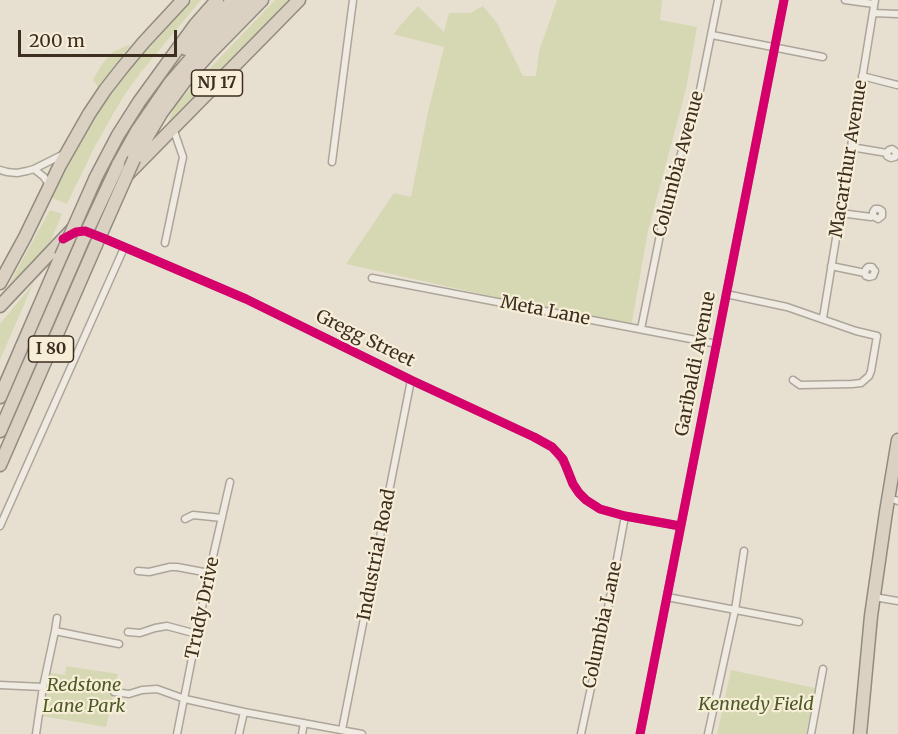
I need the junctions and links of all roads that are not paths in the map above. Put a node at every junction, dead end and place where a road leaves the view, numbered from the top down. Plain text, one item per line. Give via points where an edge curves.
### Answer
1 (183, 0) edge
2 (217, 0) edge
3 (233, 0) edge
4 (248, 0) edge
5 (262, 0) edge
6 (299, 0) edge
7 (353, 0) edge
8 (718, 0) edge
9 (784, 0) edge
10 (845, 0) edge
11 (875, 2) edge
12 (873, 13) junction
13 (898, 14) edge
14 (712, 35) junction
15 (774, 47) junction
16 (822, 57) dead end
17 (862, 76) junction
18 (898, 84) edge
19 (150, 87) junction
20 (173, 128) junction
21 (851, 147) junction
22 (67, 152) junction
23 (887, 153) dead end
24 (332, 162) dead end
25 (34, 169) junction
26 (0, 170) edge
27 (50, 186) junction
28 (92, 209) junction
29 (840, 213) junction
30 (873, 216) dead end
31 (63, 239) junction
32 (99, 242) junction
33 (165, 243) dead end
34 (124, 248) junction
35 (831, 266) junction
36 (865, 273) dead end
37 (372, 278) dead end
38 (0, 283) edge
39 (726, 294) junction
40 (0, 306) edge
41 (823, 318) junction
42 (49, 320) junction
43 (641, 328) junction
44 (717, 344) junction
45 (411, 380) junction
46 (793, 380) dead end
47 (0, 398) edge
48 (0, 431) edge
49 (898, 440) edge
50 (6, 451) junction
51 (0, 465) edge
52 (230, 482) dead end
53 (898, 482) edge
54 (896, 501) edge
55 (625, 516) junction
56 (222, 518) junction
57 (185, 519) dead end
58 (0, 526) edge
59 (680, 526) junction
60 (744, 551) dead end
61 (138, 571) dead end
62 (209, 573) junction
63 (667, 597) junction
64 (880, 598) junction
65 (898, 601) edge
66 (735, 610) junction
67 (57, 618) dead end
68 (800, 622) dead end
69 (55, 631) junction
70 (128, 632) dead end
71 (197, 634) junction
72 (119, 644) dead end
73 (823, 669) dead end
74 (0, 685) edge
75 (43, 687) junction
76 (114, 692) dead end
77 (185, 699) junction
78 (244, 712) junction
79 (304, 723) junction
80 (342, 730) junction
81 (36, 734) edge
82 (177, 734) edge
83 (239, 734) edge
84 (302, 734) edge
85 (362, 734) edge
86 (581, 734) edge
87 (640, 734) edge
88 (708, 734) edge
89 (811, 734) edge
90 (860, 734) edge
91 (866, 734) edge

1 - 22 highway via 105,90
2 - 19 highway, I 80
3 - 19 highway, I 80
4 - 42 highway, I 80, bridge via 170,83 137,131 82,242
5 - 32 highway, I 80, bridge via 185,81 162,112 135,159
6 - 20 highway, NJ 17
7 - 24 street
8 - 14 street, Columbia Avenue
9 - 15 street, Garibaldi Avenue
10 - 11 street
11 - 12 street, Macarthur Avenue
12 - 13 street
12 - 17 street, Macarthur Avenue
14 - 15 street
14 - 43 street, Columbia Avenue via 676,167
15 - 16 street
15 - 39 street, Garibaldi Avenue
17 - 18 street
17 - 21 street, Macarthur Avenue
19 - 47 highway, I 80, bridge via 96,177
20 - 28 highway, NJ 17
20 - 33 street via 183,157
21 - 23 street
21 - 29 street, Macarthur Avenue
22 - 25 street
22 - 27 highway
25 - 26 street via 17,173
25 - 27 street
27 - 38 highway
28 - 31 highway, NJ 17
28 - 32 street
29 - 30 street
29 - 35 street, Macarthur Avenue
31 - 32 street, Gregg Street via 85,231
31 - 40 highway, NJ 17
32 - 34 street, Gregg Street
32 - 50 highway, I 80
34 - 45 street, Gregg Street via 246,299
34 - 58 street
35 - 36 street
35 - 41 street, Macarthur Avenue
37 - 43 street, Meta Lane
39 - 41 street
39 - 44 street, Garibaldi Avenue
41 - 46 street via 877,336 869,376 857,384 800,385
42 - 48 highway, I 80
42 - 50 highway via 46,340
43 - 44 street, Meta Lane
44 - 59 street, Garibaldi Avenue
45 - 55 street, Gregg Street via 552,447 586,500 600,509
45 - 80 street, Industrial Road
49 - 90 highway via 871,616
50 - 51 highway, I 80
52 - 56 street, Trudy Drive
53 - 54 highway
54 - 64 highway
55 - 59 street, Gregg Street
55 - 86 street, Columbia Lane
56 - 57 street via 194,515
56 - 62 street, Trudy Drive
59 - 63 street, Garibaldi Avenue
60 - 66 street
61 - 62 street via 149,573 177,567
62 - 71 street, Trudy Drive
63 - 66 street
63 - 87 street, Garibaldi Avenue
64 - 65 street
64 - 91 highway
66 - 68 street
66 - 88 street
67 - 69 street
69 - 72 street
69 - 75 street
70 - 71 street via 166,626
71 - 77 street, Trudy Drive
73 - 89 street
74 - 75 street
75 - 81 street
76 - 77 street via 129,694 158,689
77 - 78 street
77 - 82 street, Trudy Drive
78 - 79 street
78 - 83 street
79 - 80 street
79 - 84 street
80 - 85 street

